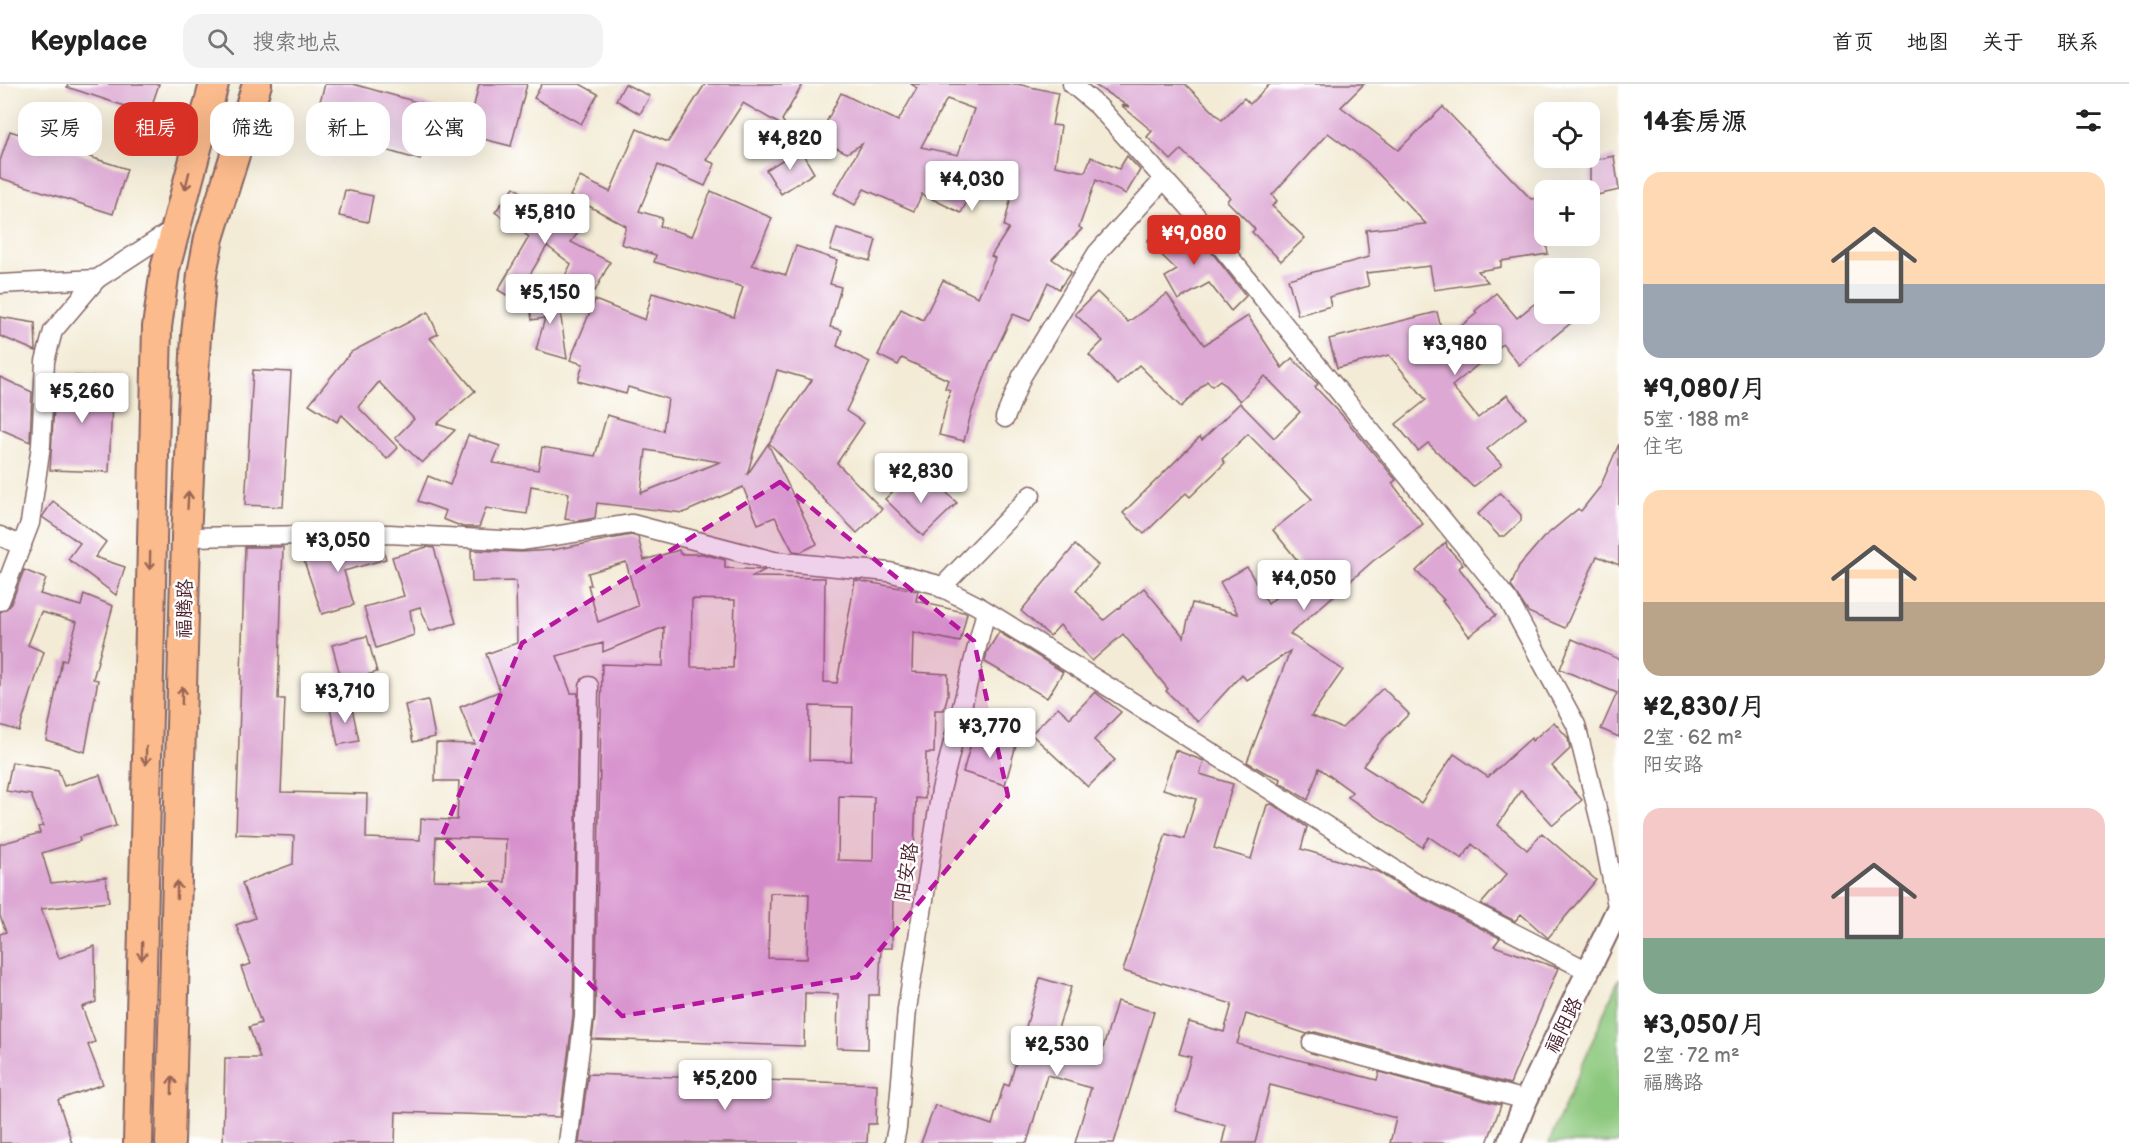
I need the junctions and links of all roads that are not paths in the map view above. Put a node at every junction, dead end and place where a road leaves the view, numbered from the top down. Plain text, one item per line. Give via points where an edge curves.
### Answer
1 (214, 84) edge
2 (257, 84) edge
3 (1072, 84) edge
4 (1164, 179) junction
5 (175, 228) junction
6 (97, 279) junction
7 (0, 284) edge
8 (1005, 418) dead end
9 (1031, 495) dead end
10 (0, 536) edge
11 (186, 537) junction
12 (22, 546) junction
13 (942, 588) junction
14 (0, 602) edge
15 (986, 611) junction
16 (589, 686) dead end
17 (1618, 909) edge
18 (1588, 971) junction
19 (1312, 1043) dead end
20 (1526, 1100) junction
21 (138, 1143) edge
22 (170, 1143) edge
23 (568, 1143) edge
24 (894, 1143) edge
25 (1509, 1143) edge

1 -> 5 main road, 福腾路
11 -> 2 main road, 福腾路 via 195,335 202,274 209,238
3 - 4 street via 1098,106
4 - 8 street via 1097,253 1022,376
4 - 17 street via 1509,601 1576,725
5 - 6 street
5 -> 21 main road, 福腾路 via 165,268 154,389
6 - 7 street
6 - 12 street via 53,331 45,361 41,445 30,523
9 - 13 street
10 - 12 street
11 - 13 street via 389,534 521,541 632,524 774,561 889,572
22 -> 11 main road, 福腾路
12 - 14 street
13 - 15 street
15 - 18 street via 1413,881
15 - 24 street, 阳安路 via 941,790 907,1009
16 - 23 street via 584,1017
17 - 18 street, 福阳路
18 - 20 street, 福阳路
19 - 20 street
20 - 25 street, 福阳路

